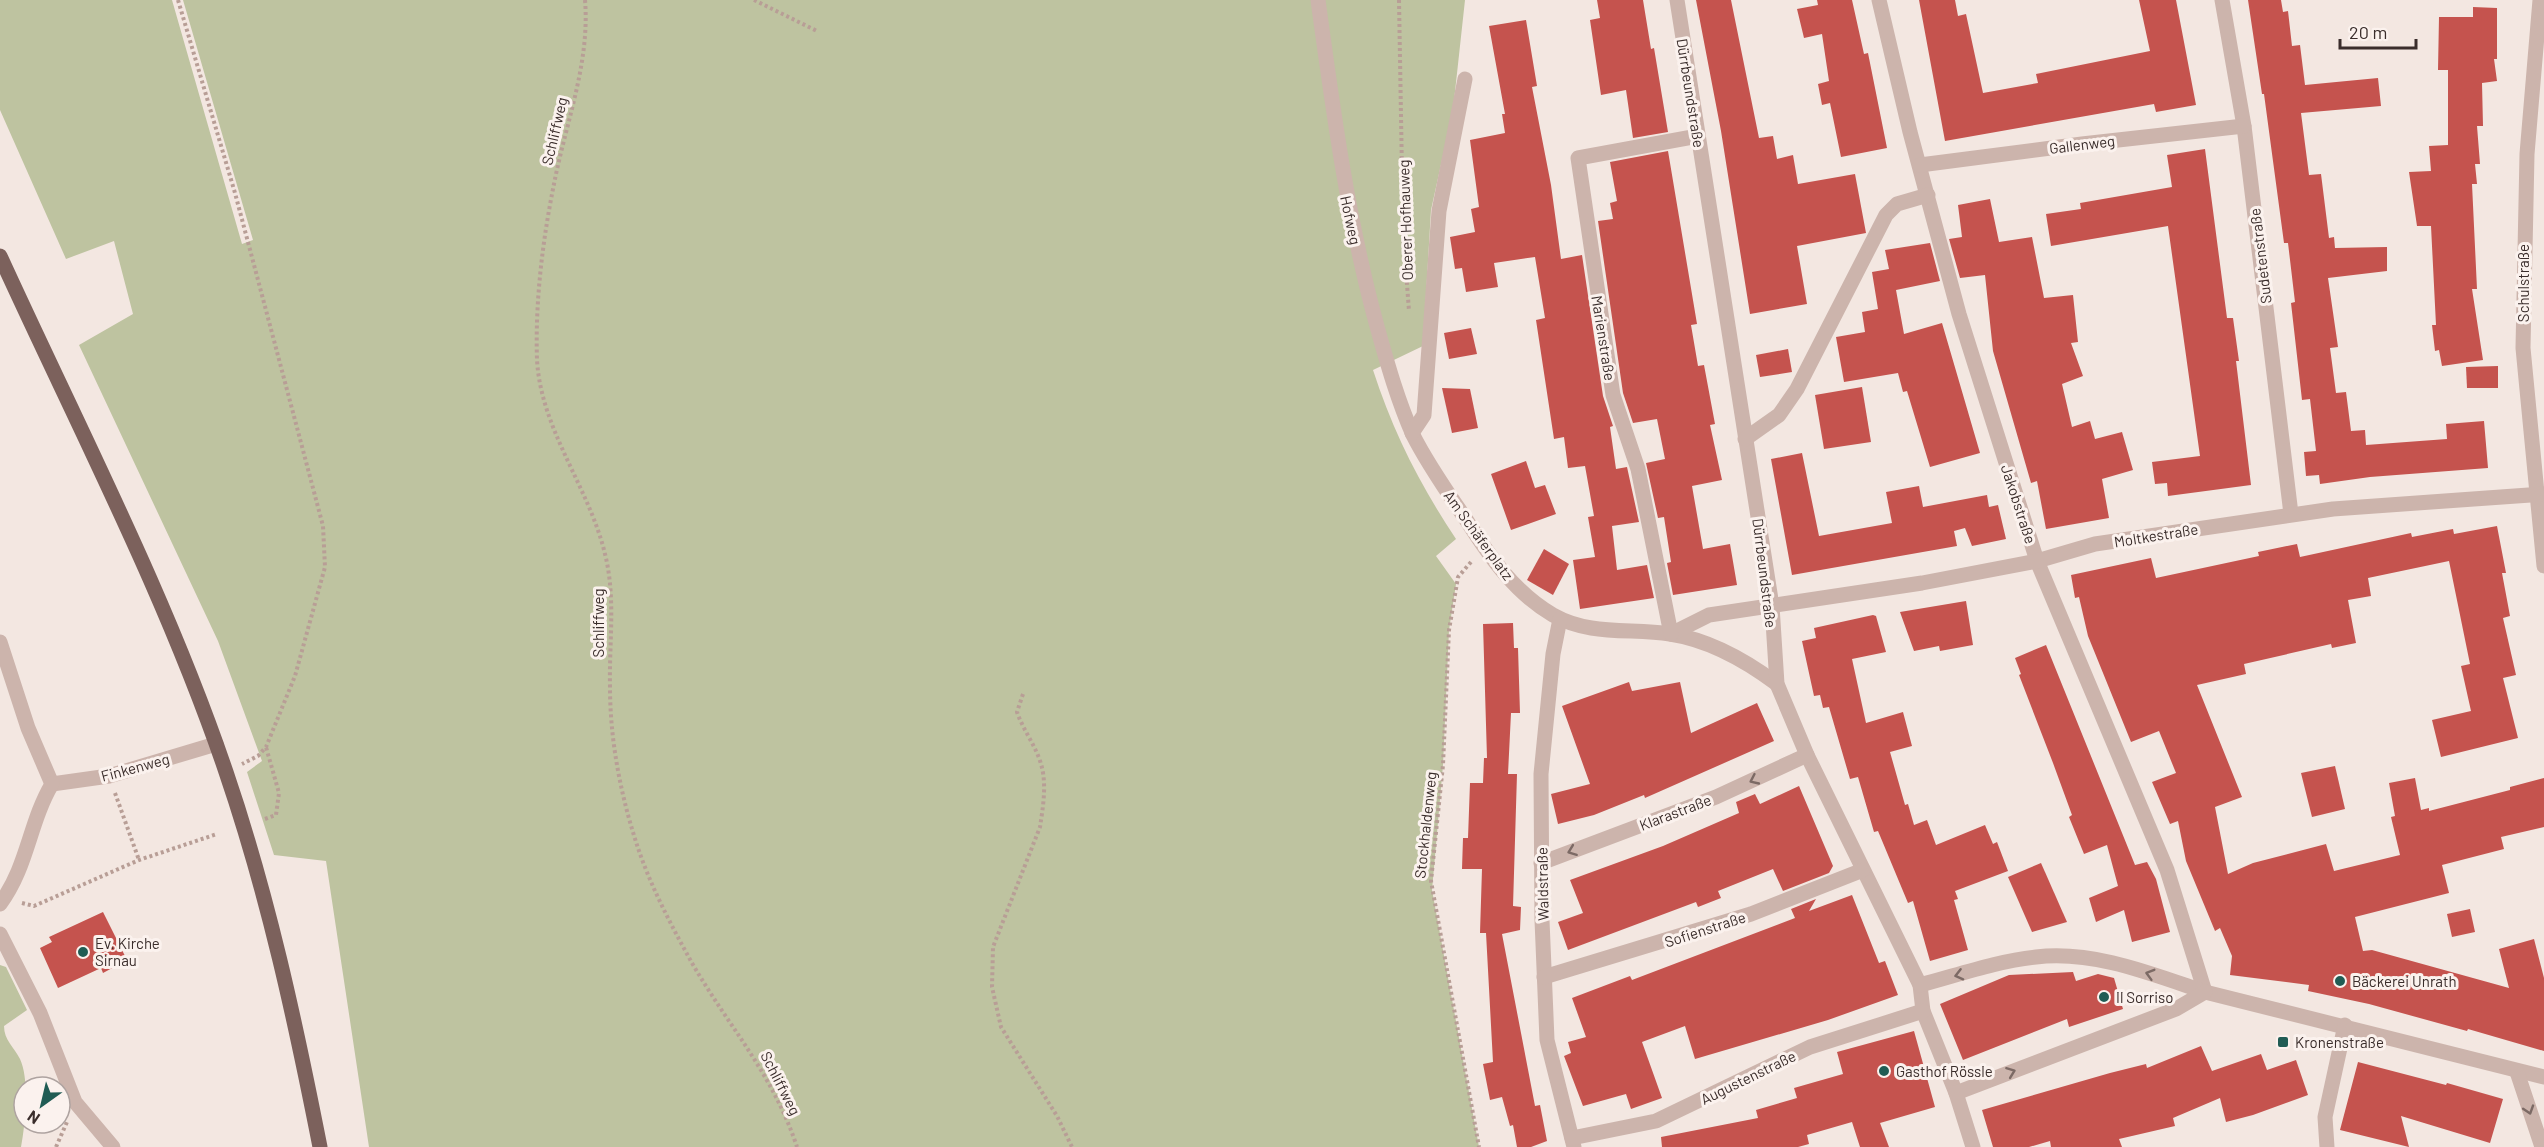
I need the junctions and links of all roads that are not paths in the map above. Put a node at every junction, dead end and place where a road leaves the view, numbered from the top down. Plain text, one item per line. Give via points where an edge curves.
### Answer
1 (1318, 0) edge
2 (1677, 0) edge
3 (1880, 0) edge
4 (2222, 0) edge
5 (2540, 0) edge
6 (1466, 79) dead end
7 (2244, 126) junction
8 (1698, 136) junction
9 (1920, 165) junction
10 (1928, 195) junction
11 (0, 256) edge
12 (1412, 433) junction
13 (1745, 439) junction
14 (2540, 494) edge
15 (2291, 514) junction
16 (2037, 561) junction
17 (2544, 566) edge
18 (1772, 606) junction
19 (1560, 619) junction
20 (1671, 634) junction
21 (0, 642) edge
22 (1777, 684) junction
23 (216, 744) junction
24 (1807, 755) junction
25 (52, 784) junction
26 (1541, 863) junction
27 (1863, 870) junction
28 (2, 901) edge
29 (0, 934) edge
30 (1544, 977) junction
31 (1920, 985) junction
32 (2205, 992) junction
33 (1923, 1011) junction
34 (2345, 1025) junction
35 (2517, 1072) junction
36 (2544, 1077) edge
37 (1956, 1093) junction
38 (1573, 1142) edge
39 (113, 1147) edge
40 (320, 1147) edge
41 (1973, 1147) edge
42 (2327, 1147) edge
43 (2542, 1147) edge

1 - 12 street, Hofweg via 1353,231 1387,364
2 - 8 street, Dürrbeundstraße
3 - 9 street, Jakobstraße
4 - 7 street, Sudetenstraße
5 - 14 street, Schulstraße via 2527,154 2523,273 2524,360
6 - 12 street via 1439,211 1423,419
7 - 9 street, Gallenweg
7 - 15 street, Sudetenstraße
8 - 13 street, Dürrbeundstraße
8 - 20 street, Marienstraße via 1578,158 1613,395 1638,469
9 - 10 street, Jakobstraße
10 - 13 street via 1897,204 1886,215 1787,405 1771,422
10 - 16 street, Jakobstraße via 1959,314
11 - 23 main road via 142,563
12 - 19 street, Am Schäferplatz via 1485,549 1528,598
13 - 18 street, Dürrbeundstraße
14 - 15 street, Moltkestraße
14 - 17 street, Schulstraße
15 - 16 street, Moltkestraße via 2095,544
16 - 18 street, Moltkestraße
16 - 32 street, Jakobstraße via 2167,870
18 - 20 street, Am Schäferplatz via 1709,615
18 - 22 street, Dürrbeundstraße
19 - 20 street, Am Schäferplatz via 1602,631
19 - 26 street, Waldstraße via 1542,765
20 - 22 street, Am Schäferplatz via 1730,652
21 - 25 street via 28,728
22 - 24 street, Dürrbeundstraße
23 - 25 street, Finkenweg via 109,776
23 - 40 main road via 267,904
24 -> 26 street, Klarastraße via 1716,796
24 - 27 street, Dürrbeundstraße
25 - 28 street via 39,811 25,860
26 - 30 street, Waldstraße
27 - 30 street, Sofienstraße via 1751,914
27 - 31 street, Dürrbeundstraße
29 - 39 street via 40,1013 75,1102
30 - 38 street, Waldstraße via 1547,1040
32 -> 31 street via 2151,974 2064,956 2008,962
31 - 33 street, Dürrbeundstraße
32 - 34 street
37 -> 32 street via 2176,1009
33 - 37 street, Dürrbeundstraße
33 - 38 street, Augustenstraße via 1810,1047 1656,1121
34 - 35 street
34 - 42 street via 2325,1117
35 - 36 street
35 -> 43 street
37 - 41 street, Dürrbeundstraße

